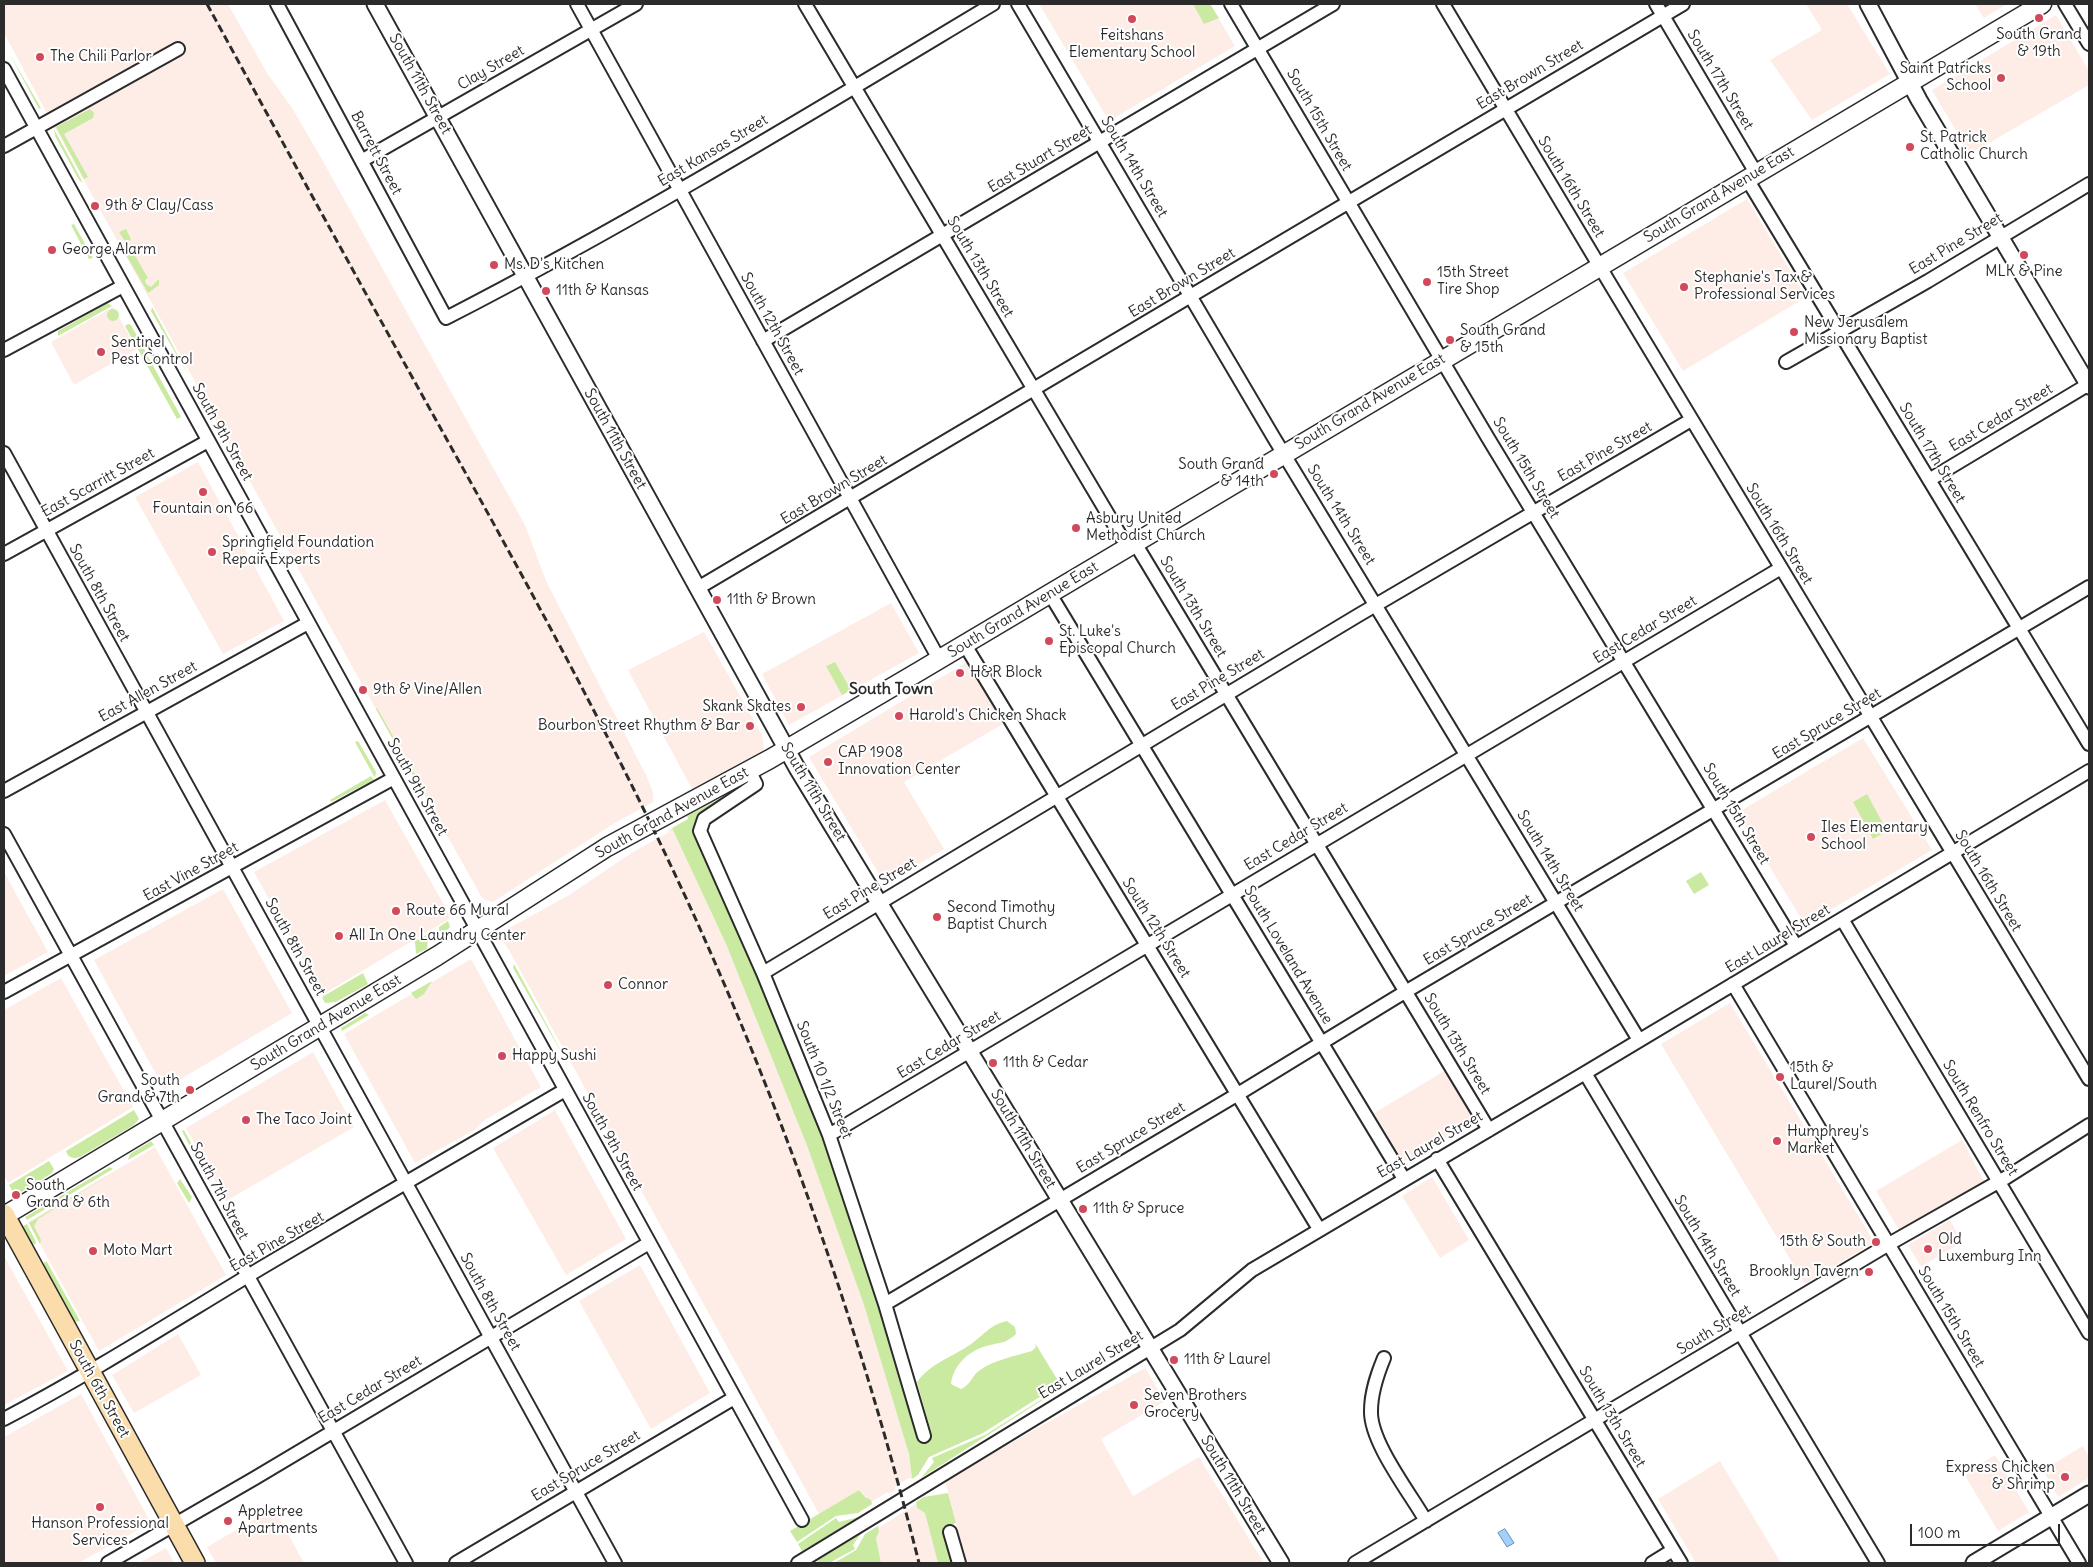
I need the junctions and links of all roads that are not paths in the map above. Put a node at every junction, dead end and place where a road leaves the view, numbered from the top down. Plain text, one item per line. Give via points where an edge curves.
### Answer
1 (277, 4) edge
2 (376, 4) edge
3 (577, 4) edge
4 (636, 4) edge
5 (805, 4) edge
6 (993, 4) edge
7 (1018, 4) edge
8 (1231, 4) edge
9 (1333, 4) edge
10 (1443, 4) edge
11 (1656, 4) edge
12 (1683, 4) edge
13 (1868, 4) edge
14 (2042, 4) edge
15 (2065, 4) edge
16 (1663, 16) junction
17 (592, 30) junction
18 (2089, 44) edge
19 (178, 49) dead end
20 (1258, 49) junction
21 (4, 69) edge
22 (1910, 82) junction
23 (854, 86) junction
24 (1506, 108) junction
25 (438, 117) junction
26 (36, 128) junction
27 (1100, 142) junction
28 (4, 146) edge
29 (363, 160) junction
30 (1751, 176) junction
31 (2089, 184) edge
32 (680, 190) junction
33 (1349, 203) junction
34 (943, 236) junction
35 (2001, 236) junction
36 (1599, 266) junction
37 (526, 277) junction
38 (123, 286) junction
39 (1191, 296) junction
40 (446, 318) joint
41 (1840, 332) junction
42 (763, 341) junction
43 (4, 350) edge
44 (1442, 360) junction
45 (1786, 362) dead end
46 (2089, 385) edge
47 (1034, 390) junction
48 (1692, 420) junction
49 (208, 441) junction
50 (4, 453) edge
51 (1284, 454) junction
52 (1929, 480) junction
53 (850, 499) junction
54 (1534, 513) junction
55 (46, 530) junction
56 (1135, 543) junction
57 (4, 554) edge
58 (1781, 568) junction
59 (2089, 587) edge
60 (698, 588) junction
61 (1050, 594) junction
62 (1377, 605) junction
63 (308, 623) junction
64 (2019, 628) junction
65 (965, 645) junction
66 (939, 660) junction
67 (1624, 662) junction
68 (1226, 694) junction
69 (146, 711) junction
70 (1871, 716) junction
71 (2089, 744) edge
72 (1141, 745) junction
73 (787, 749) junction
74 (1466, 754) junction
75 (749, 770) junction
76 (2089, 771) edge
77 (394, 778) junction
78 (4, 791) edge
79 (1056, 796) junction
80 (1714, 810) junction
81 (4, 834) edge
82 (1317, 843) junction
83 (1953, 853) junction
84 (232, 867) junction
85 (1232, 894) junction
86 (880, 903) junction
87 (1556, 903) junction
88 (1842, 919) junction
89 (477, 931) junction
90 (1147, 945) junction
91 (1796, 946) junction
92 (71, 956) junction
93 (763, 973) junction
94 (1734, 984) junction
95 (1407, 991) junction
96 (4, 992) edge
97 (320, 1027) junction
98 (1639, 1040) junction
99 (1322, 1042) junction
100 (970, 1052) junction
101 (1585, 1073) junction
102 (2089, 1079) edge
103 (565, 1090) junction
104 (1238, 1094) junction
105 (163, 1121) junction
106 (2089, 1125) edge
107 (1489, 1130) junction
108 (829, 1135) junction
109 (1437, 1159) junction
110 (1404, 1179) junction
111 (1999, 1181) junction
112 (406, 1184) junction
113 (1060, 1199) junction
114 (4, 1215) edge
115 (1319, 1229) junction
116 (649, 1243) junction
117 (1889, 1244) junction
118 (248, 1277) junction
119 (885, 1304) junction
120 (1740, 1333) junction
121 (2089, 1333) edge
122 (490, 1336) junction
123 (1150, 1348) junction
124 (1384, 1358) dead end
125 (89, 1371) junction
126 (734, 1398) junction
127 (4, 1419) edge
128 (1594, 1420) junction
129 (333, 1431) junction
130 (924, 1436) dead end
131 (576, 1492) junction
132 (2089, 1494) edge
133 (2051, 1517) junction
134 (802, 1520) dead end
135 (1426, 1520) junction
136 (174, 1526) junction
137 (950, 1532) dead end
138 (1673, 1550) junction
139 (108, 1563) edge
140 (195, 1563) edge
141 (406, 1563) edge
142 (456, 1563) edge
143 (615, 1563) edge
144 (798, 1563) edge
145 (959, 1563) edge
146 (1281, 1563) edge
147 (1355, 1563) edge
148 (1652, 1563) edge
149 (1681, 1563) edge
150 (1878, 1563) edge
151 (1974, 1563) edge
152 (2079, 1563) edge

1 - 29 street, Barrett Street
2 - 25 street, South 11th Street
3 - 17 street, South 12th Street
4 - 17 street, Clay Street
5 - 23 street, South 13th Street
6 - 23 street, East Kansas Street
7 - 27 street, South 14th Street
8 - 20 street, South 15th Street
9 - 20 street, East Stuart Street
10 - 24 street, South 16th Street
11 - 16 street, South 17th Street
12 - 16 street, East Brown Street
13 - 22 street
14 - 22 main road, South Grand Avenue East
15 - 18 street
16 - 24 street, East Brown Street
16 - 30 street, South 17th Street
17 - 25 street, Clay Street
17 - 32 street, South 12th Street
19 - 26 street
20 - 27 street, East Stuart Street
20 - 33 street, South 15th Street
21 - 26 street, South 9th Street
22 - 30 main road, South Grand Avenue East
22 - 35 street
23 - 32 street, East Kansas Street
23 - 34 street, South 13th Street
24 - 33 street, East Brown Street
24 - 36 street, South 16th Street
25 - 29 street, Clay Street
25 - 37 street, South 11th Street
26 - 28 street
26 - 38 street, South 9th Street
27 - 34 street, East Stuart Street
27 - 39 street, South 14th Street
29 - 40 street, Barrett Street
30 - 36 main road, South Grand Avenue East
30 - 41 street, South 17th Street
31 - 35 street, East Pine Street
32 - 37 street, East Kansas Street
32 - 42 street, South 12th Street
33 - 39 street, East Brown Street
33 - 44 street, South 15th Street
34 - 42 street, East Stuart Street
34 - 47 street, South 13th Street
35 - 41 street, East Pine Street
35 - 46 street
36 - 44 main road, South Grand Avenue East
36 - 48 street, South 16th Street
37 - 40 street, East Kansas Street
37 - 60 street, South 11th Street
38 - 43 street
38 - 49 street, South 9th Street
39 - 47 street, East Brown Street
39 - 51 street, South 14th Street
41 - 45 street, East Pine Street
41 - 52 street, South 17th Street
42 - 53 street, South 12th Street
44 - 51 main road, South Grand Avenue East
44 - 54 street, South 15th Street
46 - 52 street, East Cedar Street
47 - 53 street, East Brown Street
47 - 56 street, South 13th Street via 1122,538
48 - 54 street, East Pine Street
48 - 58 street, South 16th Street
49 - 55 street, East Scarritt Street
49 - 63 street, South 9th Street
50 - 55 street, South 8th Street
51 - 56 main road, South Grand Avenue East
51 - 62 street, South 14th Street
52 - 64 street, South 17th Street
53 - 60 street, East Brown Street
53 - 66 street, South 12th Street
54 - 62 street, East Pine Street
54 - 67 street, South 15th Street
55 - 57 street, East Scarritt Street
55 - 69 street, South 8th Street
56 - 61 main road, South Grand Avenue East
56 - 68 street, South 13th Street
58 - 67 street, East Cedar Street
58 - 70 street, South 16th Street
59 - 64 street, East Spruce Street
60 - 73 street, South 11th Street
61 - 65 main road, South Grand Avenue East
61 - 72 street, South Loveland Avenue
62 - 68 street, East Pine Street
62 - 74 street, South 14th Street
63 - 69 street, East Allen Street
63 - 77 street, South 9th Street
64 - 70 street, East Spruce Street
64 - 71 street, South 17th Street
65 - 66 main road, South Grand Avenue East
65 - 79 street, South 12th Street
66 - 73 main road, South Grand Avenue East
67 - 74 street, East Cedar Street
67 - 80 street, South 15th Street
68 - 72 street, East Pine Street
68 - 82 street, South 13th Street
69 - 78 street, East Allen Street
69 - 84 street, South 8th Street
70 - 80 street, East Spruce Street
70 - 83 street, South 16th Street
72 - 79 street, East Pine Street
72 - 85 street, South Loveland Avenue
73 - 75 main road, South Grand Avenue East
73 - 86 street, South 11th Street
74 - 82 street, East Cedar Street
74 - 87 street, South 14th Street
75 - 89 main road, South Grand Avenue East via 607,847
75 - 93 street, South 10 1/2 Street via 756,784 704,820 700,830
76 - 83 street, East Laurel Street
77 - 84 street, East Vine Street
77 - 89 street, South 9th Street
79 - 86 street, East Pine Street
79 - 90 street, South 12th Street
80 - 87 street, East Spruce Street
80 - 91 street, South 15th Street
81 - 92 street, South 7th Street
82 - 85 street, East Cedar Street
82 - 95 street, South 13th Street
83 - 88 street, East Laurel Street
83 - 102 street, South 16th Street
84 - 92 street, East Vine Street
84 - 97 street, South 8th Street
85 - 90 street, East Cedar Street
85 - 99 street, South Loveland Avenue
86 - 93 street, East Pine Street
86 - 100 street, South 11th Street
87 - 95 street, East Spruce Street
87 - 98 street, South 14th Street
88 - 91 street, East Laurel Street
88 - 111 street, South Renfro Street
89 - 97 main road, South Grand Avenue East
89 - 103 street, South 9th Street
90 - 100 street, East Cedar Street
90 - 104 street, South 12th Street
91 - 94 street, East Laurel Street
92 - 96 street, East Vine Street
92 - 105 street, South 7th Street
93 - 108 street, South 10 1/2 Street
94 - 98 street, East Laurel Street
94 - 117 street, South 15th Street
95 - 99 street, East Spruce Street
95 - 107 street, South 13th Street
97 - 105 main road, South Grand Avenue East
97 - 112 street, South 8th Street
98 - 101 street, East Laurel Street
99 - 104 street, East Spruce Street
99 - 110 street, South Loveland Avenue
100 - 108 street, East Cedar Street
100 - 113 street, South 11th Street
101 - 107 street, East Laurel Street
101 - 120 street, South 14th Street
103 - 112 street, East Pine Street
103 - 116 street, South 9th Street
104 - 113 street, East Spruce Street
104 - 115 street, South 12th Street
105 - 114 main road, South Grand Avenue East
105 - 118 street, South 7th Street
106 - 111 street, South Street
107 - 109 street, East Laurel Street
108 - 119 street, South 10 1/2 Street
109 - 110 street, East Laurel Street
109 - 128 street, South 13th Street
110 - 115 street, East Laurel Street
111 - 117 street, South Street
111 - 121 street, South Renfro Street
112 - 118 street, East Pine Street
112 - 122 street, South 8th Street
113 - 119 street, East Spruce Street
113 - 123 street, South 11th Street
114 - 125 main road, South 6th Street
115 - 123 street, East Laurel Street via 1252,1270 1197,1318
116 - 122 street, East Cedar Street
116 - 126 street, South 9th Street
117 - 120 street, South Street
117 - 133 street, South 15th Street
118 - 125 street, East Pine Street
118 - 129 street, South 7th Street
119 - 130 street, South 10 1/2 Street
120 - 128 street, South Street
120 - 150 street, South 14th Street
122 - 129 street, East Cedar Street
122 - 131 street, South 8th Street
123 - 144 street, East Laurel Street
123 - 146 street, South 11th Street
124 - 135 street via 1372,1394 1370,1412 1375,1432
125 - 127 street, East Pine Street
125 - 136 main road, South 6th Street
126 - 131 street, East Spruce Street
126 - 134 street, South 9th Street
128 - 135 street, South Street
128 - 138 street, South 13th Street
129 - 136 street, East Cedar Street
129 - 141 street, South 7th Street
131 - 142 street, East Spruce Street
131 - 143 street, South 8th Street
132 - 133 street
133 - 151 street
133 - 152 street, South 15th Street
135 - 147 street, South Street
136 - 139 street, East Cedar Street
136 - 140 main road, South 6th Street
137 - 145 street
138 - 148 street
138 - 149 street, South 13th Street

